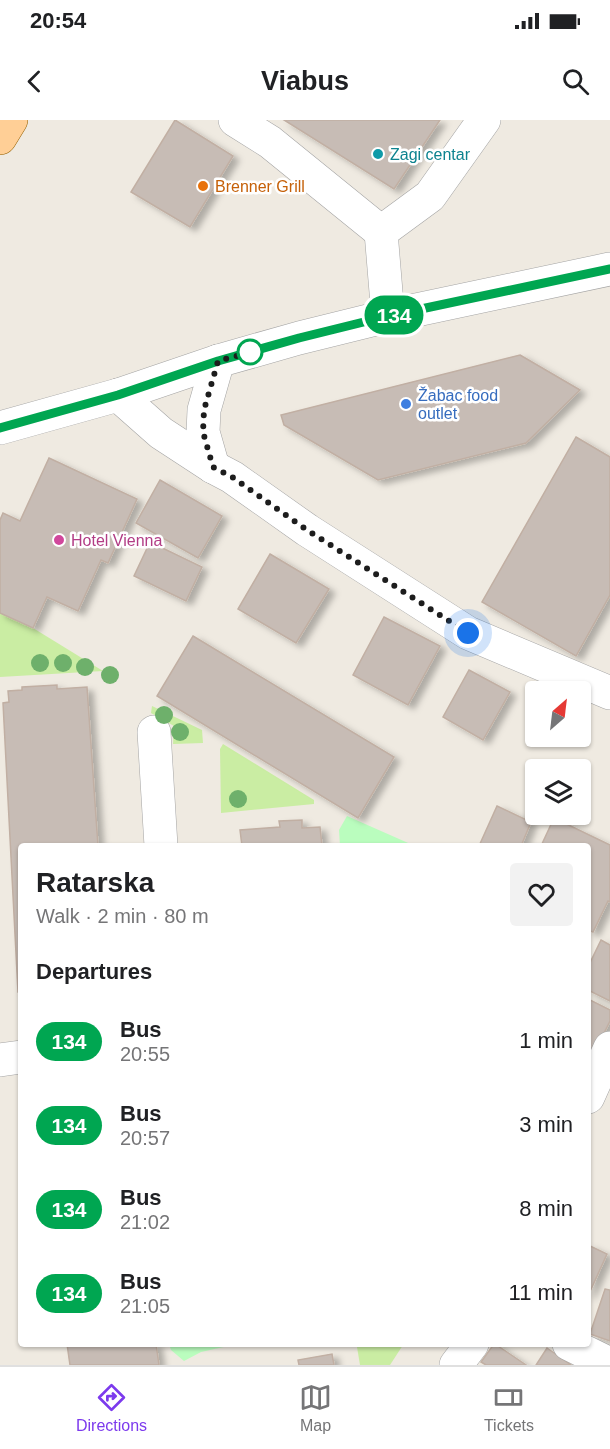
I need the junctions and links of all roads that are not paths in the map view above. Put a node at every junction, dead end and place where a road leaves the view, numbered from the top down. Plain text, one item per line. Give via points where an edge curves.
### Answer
1 (11, 120) edge
2 (235, 120) edge
3 (484, 120) edge
4 (0, 138) edge
5 (381, 232) junction
6 (610, 269) edge
7 (388, 316) junction
8 (218, 361) junction
9 (118, 395) junction
10 (0, 428) edge
11 (213, 467) junction
12 (610, 693) edge
13 (154, 732) dead end
14 (161, 843) edge
15 (610, 1048) edge
16 (18, 1057) edge
17 (0, 1060) edge
18 (591, 1090) edge
19 (470, 1347) edge
20 (575, 1347) edge
21 (609, 1364) edge
22 (456, 1365) edge

1 - 4 main road
2 - 5 street via 270,142
3 - 5 street via 430,196
5 - 7 street
6 - 7 street
7 - 8 street
8 - 9 street
8 - 11 street via 204,410 203,432
9 - 10 street
9 - 11 street via 161,433
11 - 12 street via 468,633
13 - 14 street
15 - 18 street
16 - 17 street
19 - 22 street
20 - 21 street

